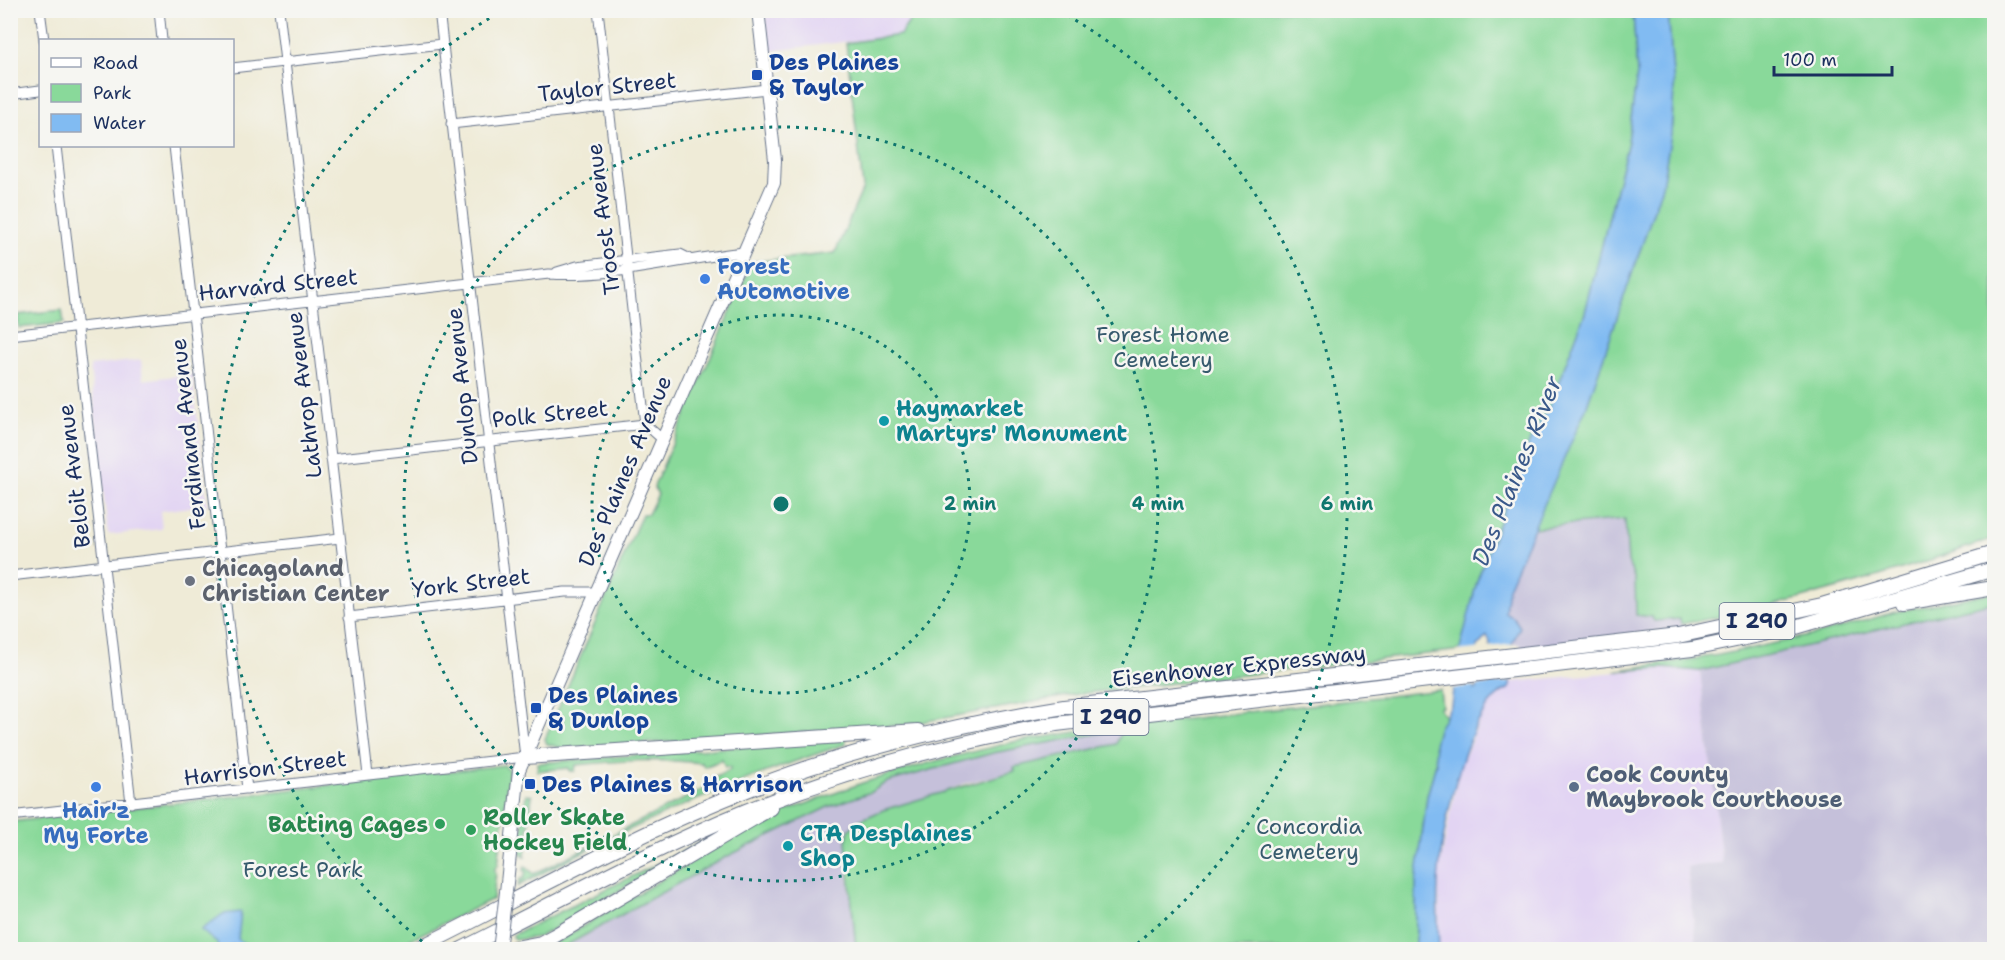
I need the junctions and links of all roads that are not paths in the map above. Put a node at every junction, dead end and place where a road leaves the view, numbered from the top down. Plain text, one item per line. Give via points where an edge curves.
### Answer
1 (40, 10) edge
2 (159, 10) edge
3 (279, 10) edge
4 (439, 10) edge
5 (598, 10) edge
6 (758, 10) edge
7 (44, 39) edge
8 (162, 39) edge
9 (442, 44) junction
10 (285, 62) junction
11 (234, 68) edge
12 (767, 89) junction
13 (39, 90) edge
14 (10, 94) edge
15 (610, 106) junction
16 (452, 124) junction
17 (56, 147) edge
18 (174, 147) edge
19 (744, 252) junction
20 (629, 265) junction
21 (470, 283) junction
22 (313, 301) junction
23 (194, 314) junction
24 (77, 328) junction
25 (10, 335) edge
26 (645, 424) junction
27 (662, 438) junction
28 (487, 441) junction
29 (331, 459) junction
30 (340, 538) junction
31 (1995, 543) edge
32 (221, 552) junction
33 (1995, 553) edge
34 (1964, 562) junction
35 (104, 565) junction
36 (1995, 569) edge
37 (10, 576) edge
38 (1995, 588) edge
39 (596, 592) junction
40 (505, 599) junction
41 (1881, 604) junction
42 (350, 617) junction
43 (932, 732) junction
44 (525, 757) junction
45 (368, 775) junction
46 (247, 789) junction
47 (789, 794) junction
48 (132, 803) junction
49 (10, 810) edge
50 (11, 816) edge
51 (539, 946) edge
52 (501, 947) edge
53 (416, 950) edge
54 (460, 950) edge

1 - 7 street
2 - 8 street
3 - 10 street, Lathrop Avenue
4 - 9 street, Dunlop Avenue
5 - 15 street, Troost Avenue
6 - 12 main road, Des Plaines Avenue
9 - 10 street
9 - 16 street, Dunlop Avenue
10 - 11 street
10 - 22 street, Lathrop Avenue
12 - 15 street, Taylor Street
12 - 19 main road, Des Plaines Avenue via 776,171
13 - 14 street
15 - 16 street, Taylor Street
15 - 20 street, Troost Avenue
16 - 21 street, Dunlop Avenue
17 - 24 street, Beloit Avenue
18 - 23 street, Ferdinand Avenue
19 - 20 street, Harvard Street via 687,258 680,254
19 - 27 main road, Des Plaines Avenue
20 - 21 street, Harvard Street via 576,276 549,274
20 - 26 street, Troost Avenue
21 - 22 street, Harvard Street
21 - 28 street, Dunlop Avenue
22 - 23 street, Harvard Street
22 - 29 street, Lathrop Avenue
23 - 24 street, Harvard Street
23 - 32 street, Ferdinand Avenue
24 - 25 street, Harvard Street
24 - 35 street, Beloit Avenue
26 - 27 street
26 - 28 street, Polk Street
27 - 39 main road, Des Plaines Avenue
28 - 29 street, Polk Street
28 - 40 street, Dunlop Avenue
29 - 30 street, Lathrop Avenue
30 - 32 street
30 - 42 street, Lathrop Avenue
31 - 34 highway
32 - 35 street
32 - 46 street, Ferdinand Avenue
33 - 34 highway, Eisenhower Expressway / I 290
34 - 43 highway, Eisenhower Expressway / I 290 via 1822,605 1678,636 1076,706
35 - 37 street
35 - 48 street, Beloit Avenue
36 - 41 highway, Eisenhower Expressway / I 290
38 - 41 highway via 1920,602
39 - 40 street, York Street
39 - 44 main road, Des Plaines Avenue
40 - 42 street, York Street
40 - 44 street, Dunlop Avenue
41 - 47 highway, Eisenhower Expressway / I 290 via 1789,629 1650,656 1056,724 898,760
42 - 45 street, Lathrop Avenue
43 - 44 highway via 901,730
43 - 53 highway, Eisenhower Expressway / I 290 via 816,765 723,800
44 - 45 street, Harrison Street
44 - 52 main road, Des Plaines Avenue, bridge via 519,770
45 - 46 street, Harrison Street
46 - 48 street, Harrison Street
47 - 51 highway via 759,816
47 - 54 highway, Eisenhower Expressway / I 290 via 698,832
48 - 50 street, Harrison Street
49 - 50 street
51 - 52 highway

